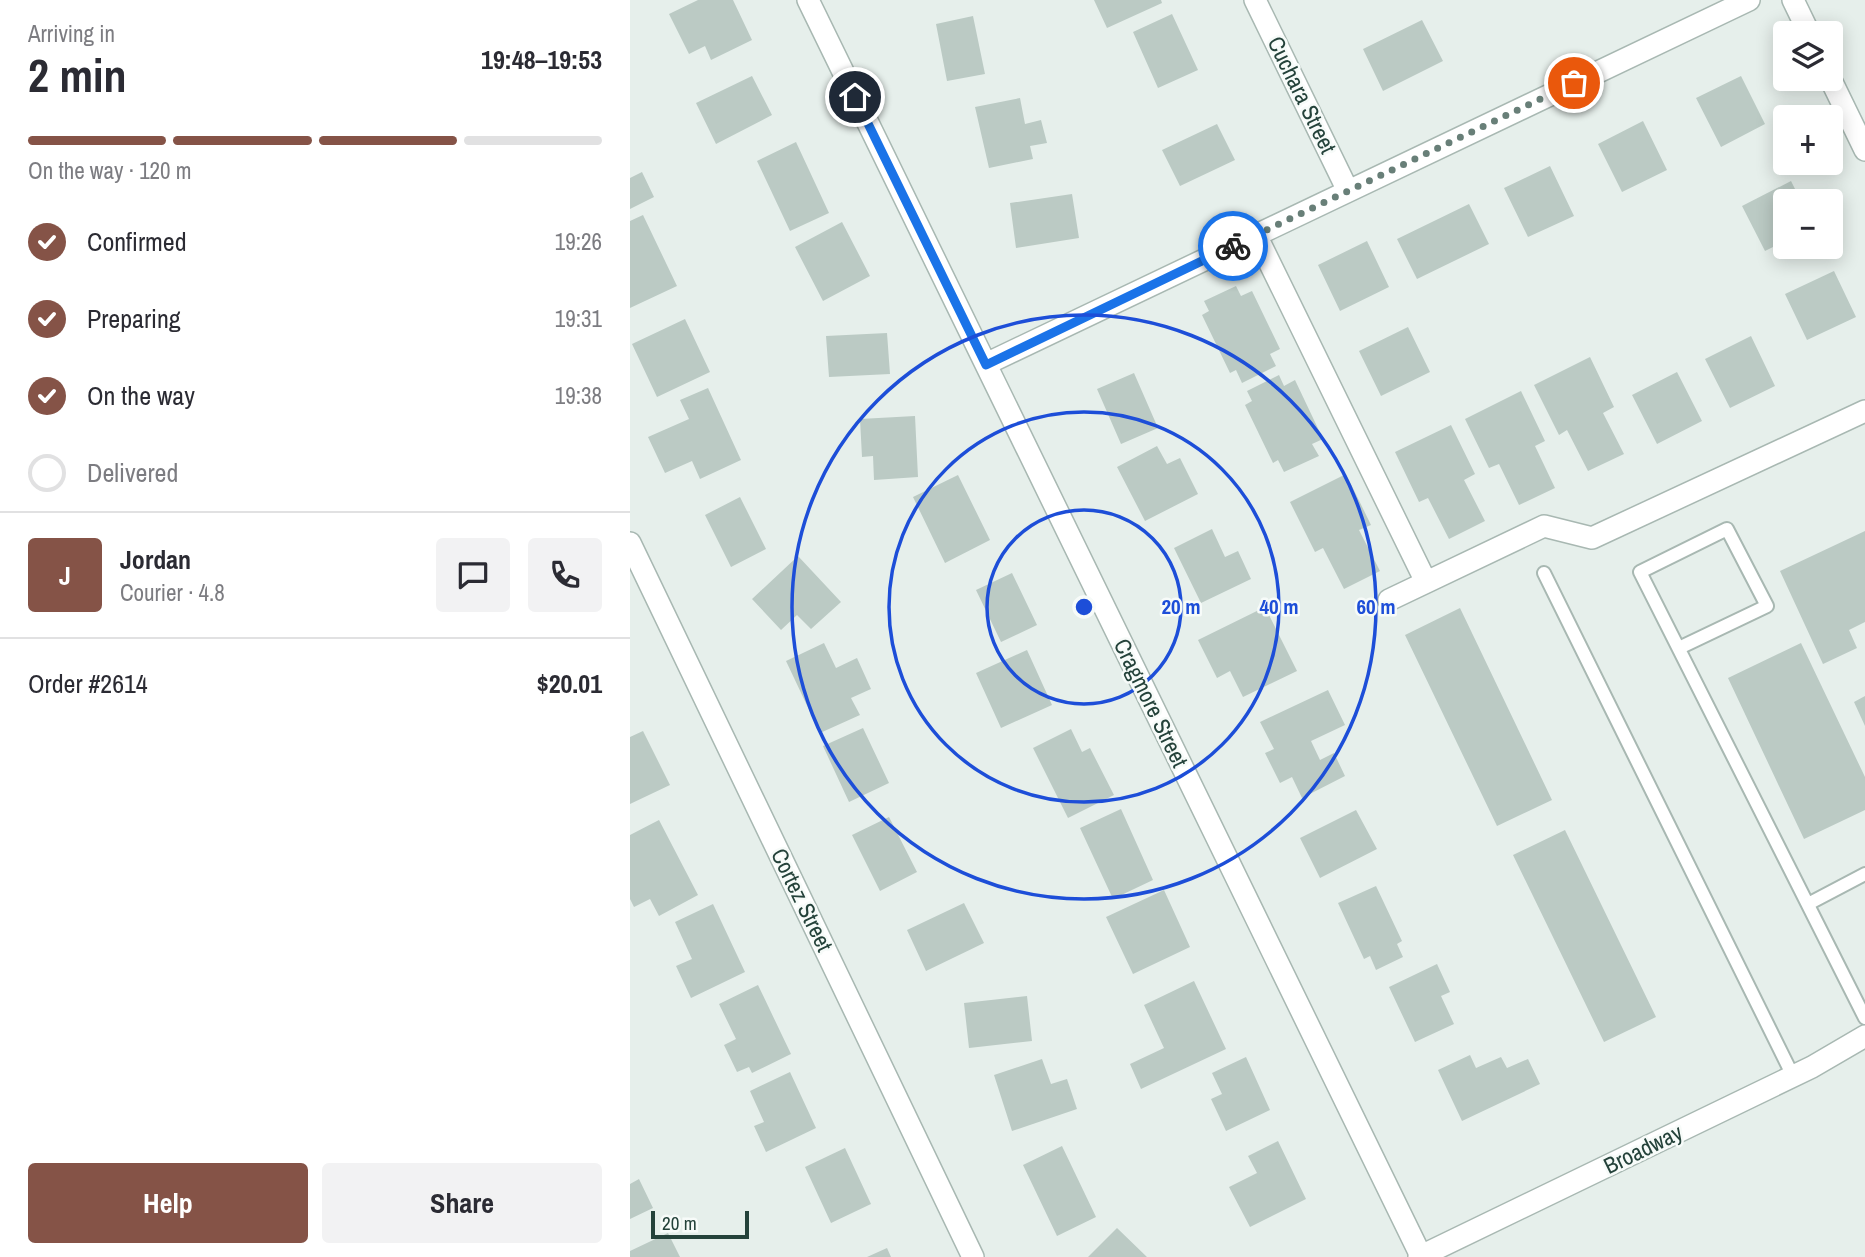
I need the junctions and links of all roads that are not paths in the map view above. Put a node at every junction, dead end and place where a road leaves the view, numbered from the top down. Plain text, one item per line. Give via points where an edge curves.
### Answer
1 (808, 0) edge
2 (1255, 0) edge
3 (1749, 0) edge
4 (1793, 0) edge
5 (1803, 21) edge
6 (1836, 91) edge
7 (1865, 150) edge
8 (1348, 191) junction
9 (1256, 235) junction
10 (986, 365) junction
11 (1865, 411) edge
12 (630, 543) edge
13 (1544, 573) dead end
14 (1426, 582) junction
15 (1390, 600) dead end
16 (1679, 648) junction
17 (1865, 874) edge
18 (1808, 904) junction
19 (1865, 1018) edge
20 (1865, 1036) edge
21 (1793, 1076) junction
22 (1420, 1256) edge
23 (974, 1257) edge

1 - 10 street, Cragmore Street
2 - 8 street, Cuchara Street
3 - 8 street
4 - 5 street
6 - 7 street
8 - 9 street
9 - 10 street
9 - 14 street
10 - 22 street, Cragmore Street
11 - 14 street via 1592,538 1544,526
12 - 23 street, Cortez Street
13 - 21 lane
14 - 15 street
16 - 16 lane via 1767,606 1727,529 1640,572
16 - 18 lane
17 - 18 lane
18 - 19 lane
20 - 21 street, Broadway
21 - 22 street, Broadway

